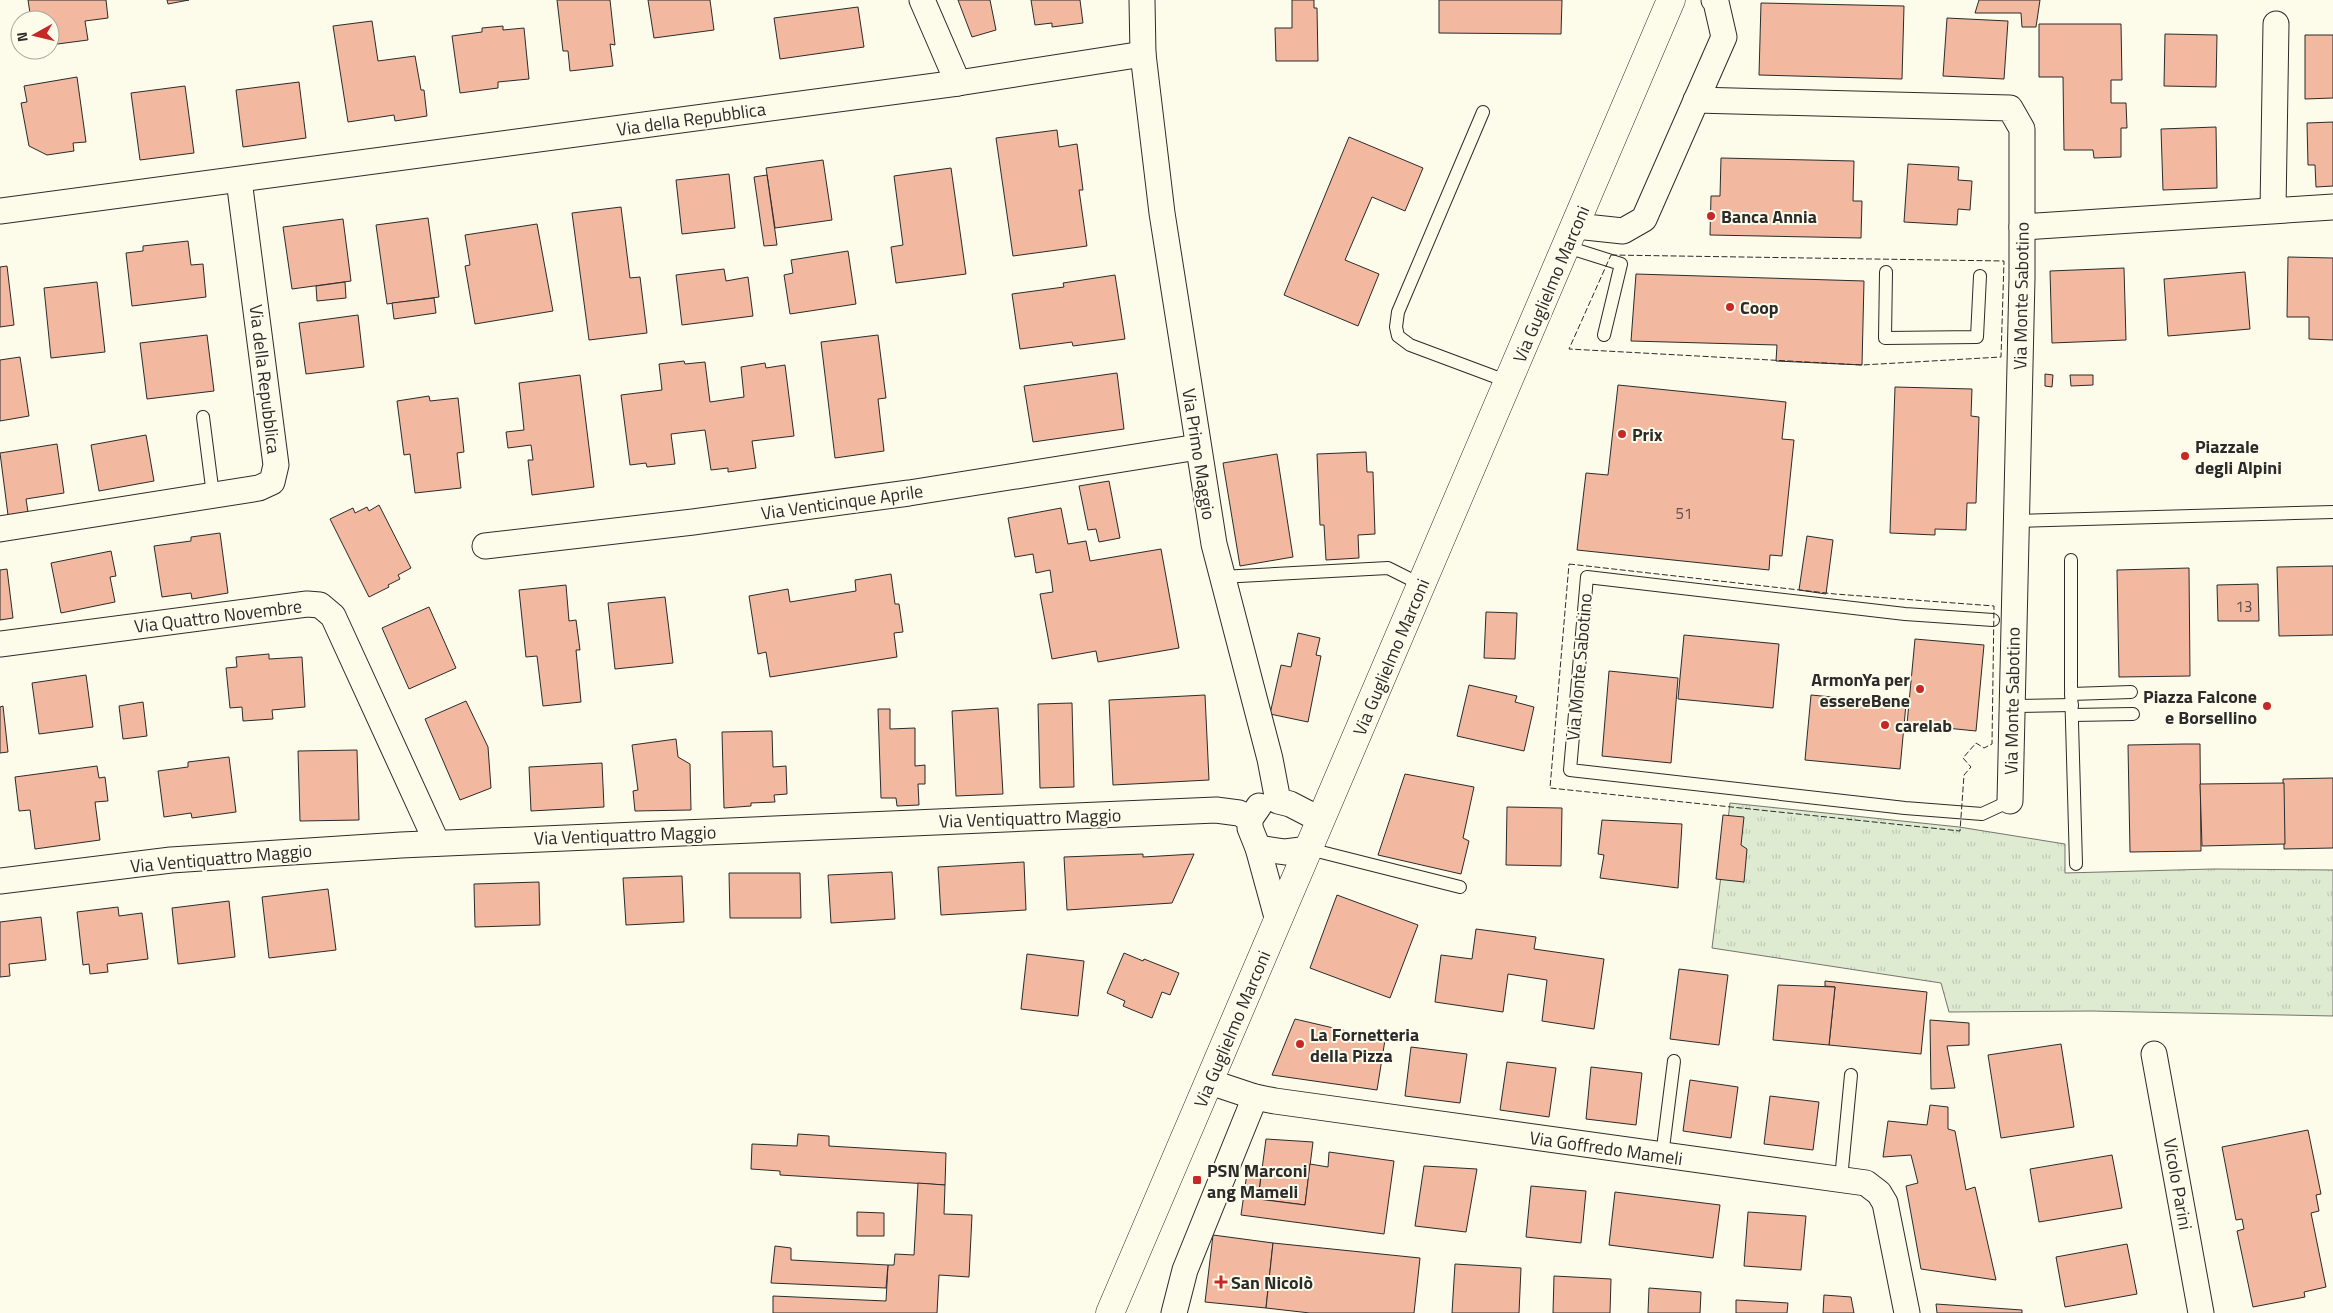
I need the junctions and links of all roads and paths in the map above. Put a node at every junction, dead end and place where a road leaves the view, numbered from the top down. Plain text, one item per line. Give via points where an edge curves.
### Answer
1 (922, 0) edge
2 (1142, 0) edge
3 (1671, 0) edge
4 (1714, 0) edge
5 (2276, 24) dead end
6 (1143, 54) junction
7 (958, 83) junction
8 (1696, 100) junction
9 (1484, 112) dead end
10 (238, 180) junction
11 (2333, 207) edge
12 (2273, 210) junction
13 (0, 211) edge
14 (2022, 227) junction
15 (1571, 237) junction
16 (1886, 272) dead end
17 (1980, 276) dead end
18 (1604, 334) dead end
19 (1509, 382) junction
20 (203, 417) dead end
21 (1198, 447) junction
22 (213, 495) junction
23 (2333, 512) edge
24 (2016, 521) junction
25 (0, 528) edge
26 (486, 546) dead end
27 (2071, 560) dead end
28 (1221, 577) junction
29 (1422, 585) junction
30 (2004, 620) junction
31 (0, 644) edge
32 (2131, 692) dead end
33 (2072, 705) junction
34 (2012, 706) junction
35 (2132, 714) dead end
36 (1278, 801) junction
37 (2010, 801) joint
38 (1250, 819) junction
39 (1321, 820) junction
40 (437, 843) junction
41 (1258, 848) junction
42 (1309, 849) junction
43 (2076, 864) dead end
44 (0, 881) edge
45 (1460, 887) dead end
46 (1278, 921) junction
47 (2154, 1054) dead end
48 (1674, 1061) dead end
49 (1851, 1074) dead end
50 (1210, 1082) junction
51 (1255, 1097) junction
52 (1662, 1156) junction
53 (1841, 1179) junction
54 (1117, 1312) edge
55 (1174, 1313) edge
56 (1907, 1313) edge
57 (2202, 1313) edge

1 - 7 street
2 - 6 street, Via Primo Maggio
3 - 15 main road, Via Guglielmo Marconi
4 - 8 street via 1724,37
5 - 12 street
6 - 7 street, Via della Repubblica
6 - 21 street, Via Primo Maggio via 1162,213
7 - 10 street, Via della Repubblica
8 - 14 street, Via Monte Sabotino via 2010,108 2022,129
8 - 15 street via 1644,219 1623,231
9 - 19 lane via 1398,312 1396,327 1398,336 1410,345
10 - 13 street, Via della Repubblica
10 - 22 street, Via della Repubblica via 276,465 272,482 259,488
11 - 12 street
12 - 14 street
14 - 24 street, Via Monte Sabotino
15 - 18 lane via 1621,264
15 - 19 main road, Via Guglielmo Marconi
16 - 17 lane via 1885,338 1977,337
19 - 29 main road, Via Guglielmo Marconi
20 - 22 lane
21 - 26 street, Via Venticinque Aprile via 909,493
21 - 28 street, Via Primo Maggio
22 - 25 street, Via della Repubblica
23 - 24 lane
24 - 30 street, Via Monte Sabotino
27 - 33 lane
28 - 29 lane via 1388,568
28 - 36 street, Via Primo Maggio via 1270,759
29 - 39 main road, Via Guglielmo Marconi
30 - 34 street, Via Monte Sabotino
30 - 37 lane, Via Monte Sabotino via 1905,614 1587,578 1570,770 1982,814
31 - 40 street, Via Quattro Novembre via 306,604 320,605 333,616
32 - 33 lane
33 - 34 lane
33 - 35 lane
33 - 43 lane
34 - 37 street, Via Monte Sabotino
36 - 38 street via 1256,808
36 - 39 street
38 - 40 street, Via Ventiquattro Maggio via 1239,813 1216,810
38 - 41 street
39 - 42 main road, Via Guglielmo Marconi
40 - 44 street, Via Ventiquattro Maggio via 170,860
41 - 42 street via 1285,852
41 - 46 street
42 - 45 lane
42 - 46 main road, Via Guglielmo Marconi
46 - 50 main road, Via Guglielmo Marconi
47 - 57 street, Vicolo Parini
48 - 52 lane
49 - 53 lane
50 - 51 street, Via Goffredo Mameli
50 - 54 main road, Via Guglielmo Marconi
51 - 52 street, Via Goffredo Mameli
51 - 55 street via 1186,1270
52 - 53 street, Via Goffredo Mameli
53 - 56 street, Via Goffredo Mameli via 1866,1183 1879,1193 1885,1203

